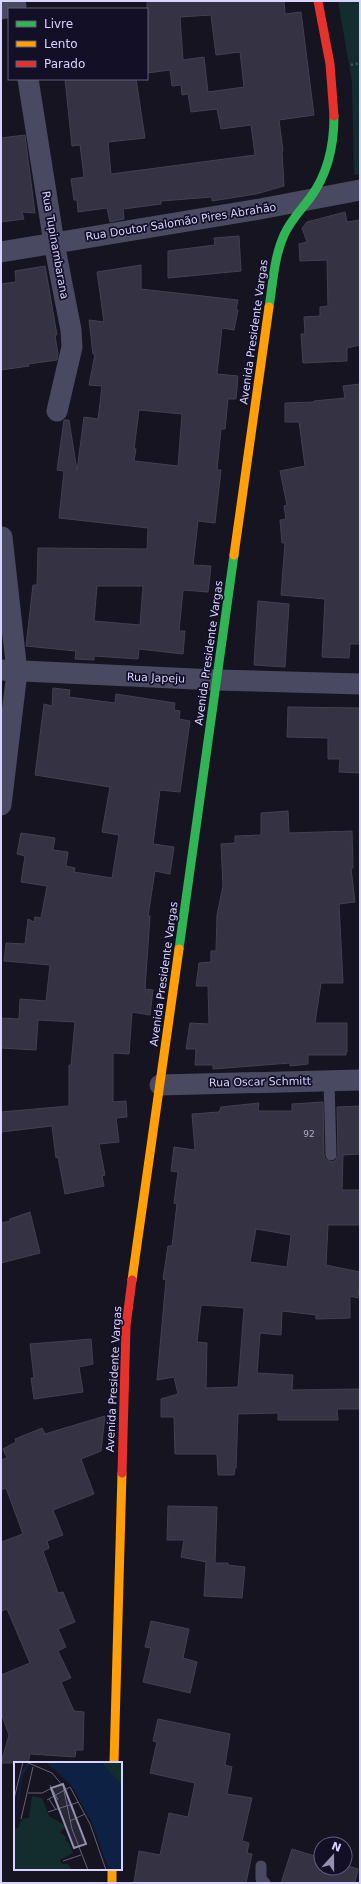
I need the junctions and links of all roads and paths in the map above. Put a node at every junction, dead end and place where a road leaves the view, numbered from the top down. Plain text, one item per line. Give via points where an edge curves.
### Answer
1 (318, 1) edge
2 (28, 80) edge
3 (360, 190) edge
4 (308, 201) junction
5 (54, 243) junction
6 (1, 252) edge
7 (56, 411) dead end
8 (2, 537) edge
9 (9, 671) edge
10 (216, 680) junction
11 (360, 684) edge
12 (1, 805) edge
13 (360, 1080) edge
14 (329, 1081) junction
15 (160, 1085) junction
16 (331, 1155) dead end
17 (114, 1762) edge
18 (261, 1866) dead end
19 (112, 1870) edge
20 (112, 1883) edge
21 (265, 1883) edge

1 - 4 street, Avenida Presidente Vargas via 331,68 334,120 332,144 325,171
2 - 5 street, Rua Tupinambarana
3 - 4 street, Rua Doutor Salomão Pires Abrahão
4 - 5 street, Rua Doutor Salomão Pires Abrahão
4 - 10 street, Avenida Presidente Vargas via 290,224 281,242 275,267
5 - 6 street, Rua Doutor Salomão Pires Abrahão
5 - 7 street, Rua Tupinambarana via 72,347
8 - 9 street
9 - 10 street, Rua Japeju
9 - 12 street
10 - 11 street, Rua Japeju
10 - 15 street, Avenida Presidente Vargas
13 - 14 street, Rua Oscar Schmitt
14 - 15 street, Rua Oscar Schmitt
14 - 16 lane
15 - 17 street, Avenida Presidente Vargas via 126,1326
18 - 21 lane via 261,1879
19 - 20 street

